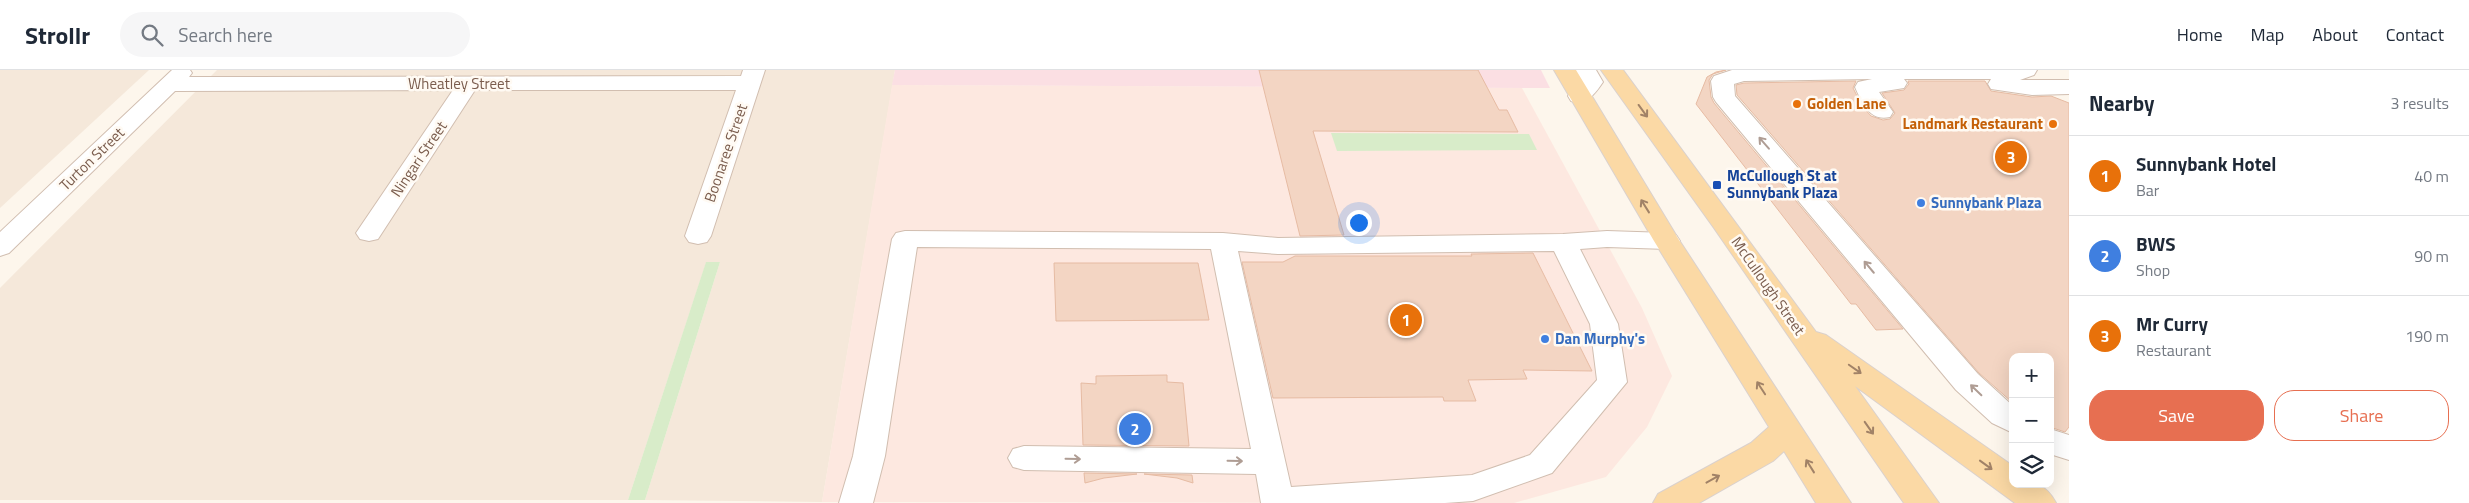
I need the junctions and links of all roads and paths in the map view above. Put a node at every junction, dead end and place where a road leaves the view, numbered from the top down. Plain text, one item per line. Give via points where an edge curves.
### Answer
1 (1564, 70) edge
2 (1585, 70) edge
3 (2037, 70) edge
4 (1614, 71) edge
5 (2006, 75) edge
6 (177, 77) edge
7 (752, 77) edge
8 (468, 84) junction
9 (2065, 84) edge
10 (1579, 96) junction
11 (1882, 112) dead end
12 (369, 233) dead end
13 (698, 236) dead end
14 (1223, 241) junction
15 (1667, 241) junction
16 (1563, 242) junction
17 (0, 247) edge
18 (1800, 332) junction
19 (2009, 419) edge
20 (1787, 429) junction
21 (1024, 458) dead end
22 (1270, 462) junction
23 (2009, 481) edge
24 (2018, 488) edge
25 (1278, 502) edge
26 (856, 503) edge
27 (1670, 503) edge
28 (1834, 503) edge
29 (1922, 503) edge
30 (2039, 503) edge

1 - 10 main road
2 - 10 street via 1592,82
3 - 9 street
4 -> 18 main road, McCullough Street
5 - 9 street via 2032,88
5 - 11 street via 1866,86
19 -> 5 street via 1967,382 1724,97 1721,88 1722,81 1742,74
6 - 8 street, Wheatley Street
6 - 17 street, Turton Street
7 - 8 street, Wheatley Street
7 - 13 street, Boonaree Street
8 - 12 street, Ningari Street
15 -> 10 main road
14 - 16 street via 1278,246
14 - 22 street
14 - 26 street via 905,239 869,456
15 - 16 street via 1606,239
20 -> 15 main road
16 - 25 street via 1604,324 1612,382 1541,464 1473,488
18 -> 23 main road
18 -> 29 main road, McCullough Street
27 -> 20 main road via 1762,452
28 -> 20 main road
21 -> 22 street
22 - 25 street
24 - 30 main road

